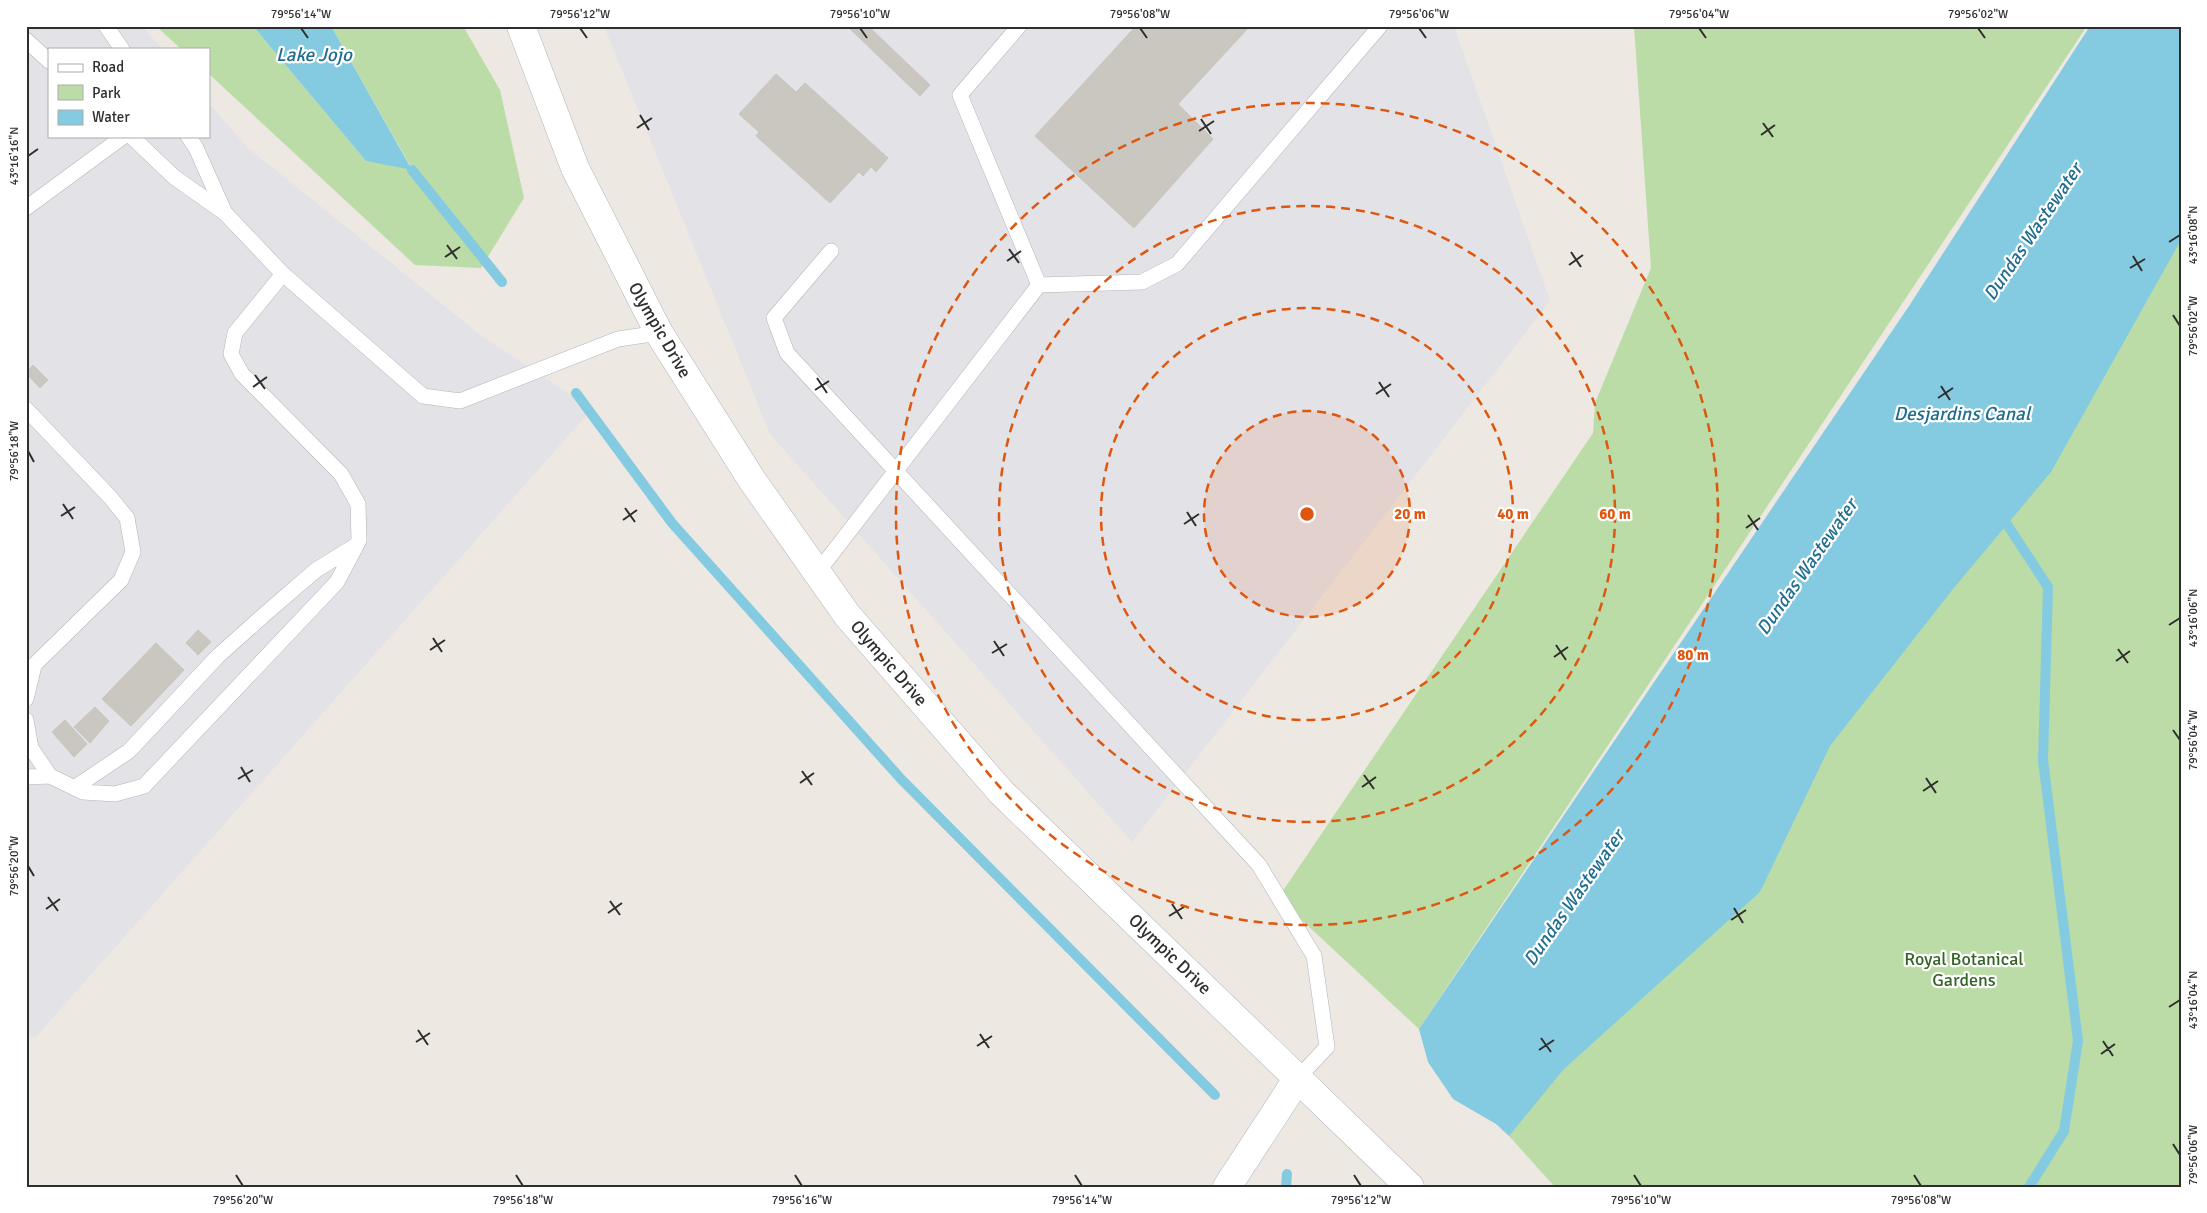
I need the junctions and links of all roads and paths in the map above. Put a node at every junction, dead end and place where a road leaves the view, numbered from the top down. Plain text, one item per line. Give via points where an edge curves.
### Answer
1 (106, 26) edge
2 (521, 26) edge
3 (1019, 26) edge
4 (1380, 26) edge
5 (26, 40) edge
6 (121, 48) edge
7 (48, 59) edge
8 (121, 138) edge
9 (133, 138) edge
10 (189, 138) edge
11 (26, 208) edge
12 (224, 213) junction
13 (831, 251) dead end
14 (283, 274) junction
15 (1039, 285) junction
16 (659, 332) junction
17 (26, 409) edge
18 (896, 472) junction
19 (356, 546) junction
20 (818, 573) junction
21 (30, 670) edge
22 (26, 699) edge
23 (26, 720) edge
24 (50, 776) junction
25 (26, 777) edge
26 (74, 788) junction
27 (1298, 1078) junction
28 (1226, 1187) edge
29 (1410, 1187) edge

1 - 6 lane
2 - 16 main road, Olympic Drive via 575,168
3 - 15 lane via 960,95
4 - 15 lane via 1177,264 1142,282
5 - 7 lane
8 - 11 lane
9 - 12 lane via 174,177
10 - 12 lane
12 - 14 lane
13 - 18 lane via 774,318 787,353
14 - 16 lane via 423,396 460,401 618,339
14 - 19 lane via 235,333 231,354 242,374 342,474 358,504 359,540
15 - 18 lane
16 - 20 main road, Olympic Drive via 752,480
17 - 21 lane via 127,518 132,552 121,580
18 - 20 lane
18 - 27 lane via 1258,865 1314,956 1327,1047
19 - 26 lane via 316,570 218,656 129,751
19 - 26 lane via 337,582 144,786 115,794 83,792
20 - 27 main road, Olympic Drive via 847,615 1001,792
21 - 22 lane
23 - 24 lane via 31,748
24 - 25 lane
24 - 26 lane
27 - 28 main road
27 - 29 main road, Olympic Drive

